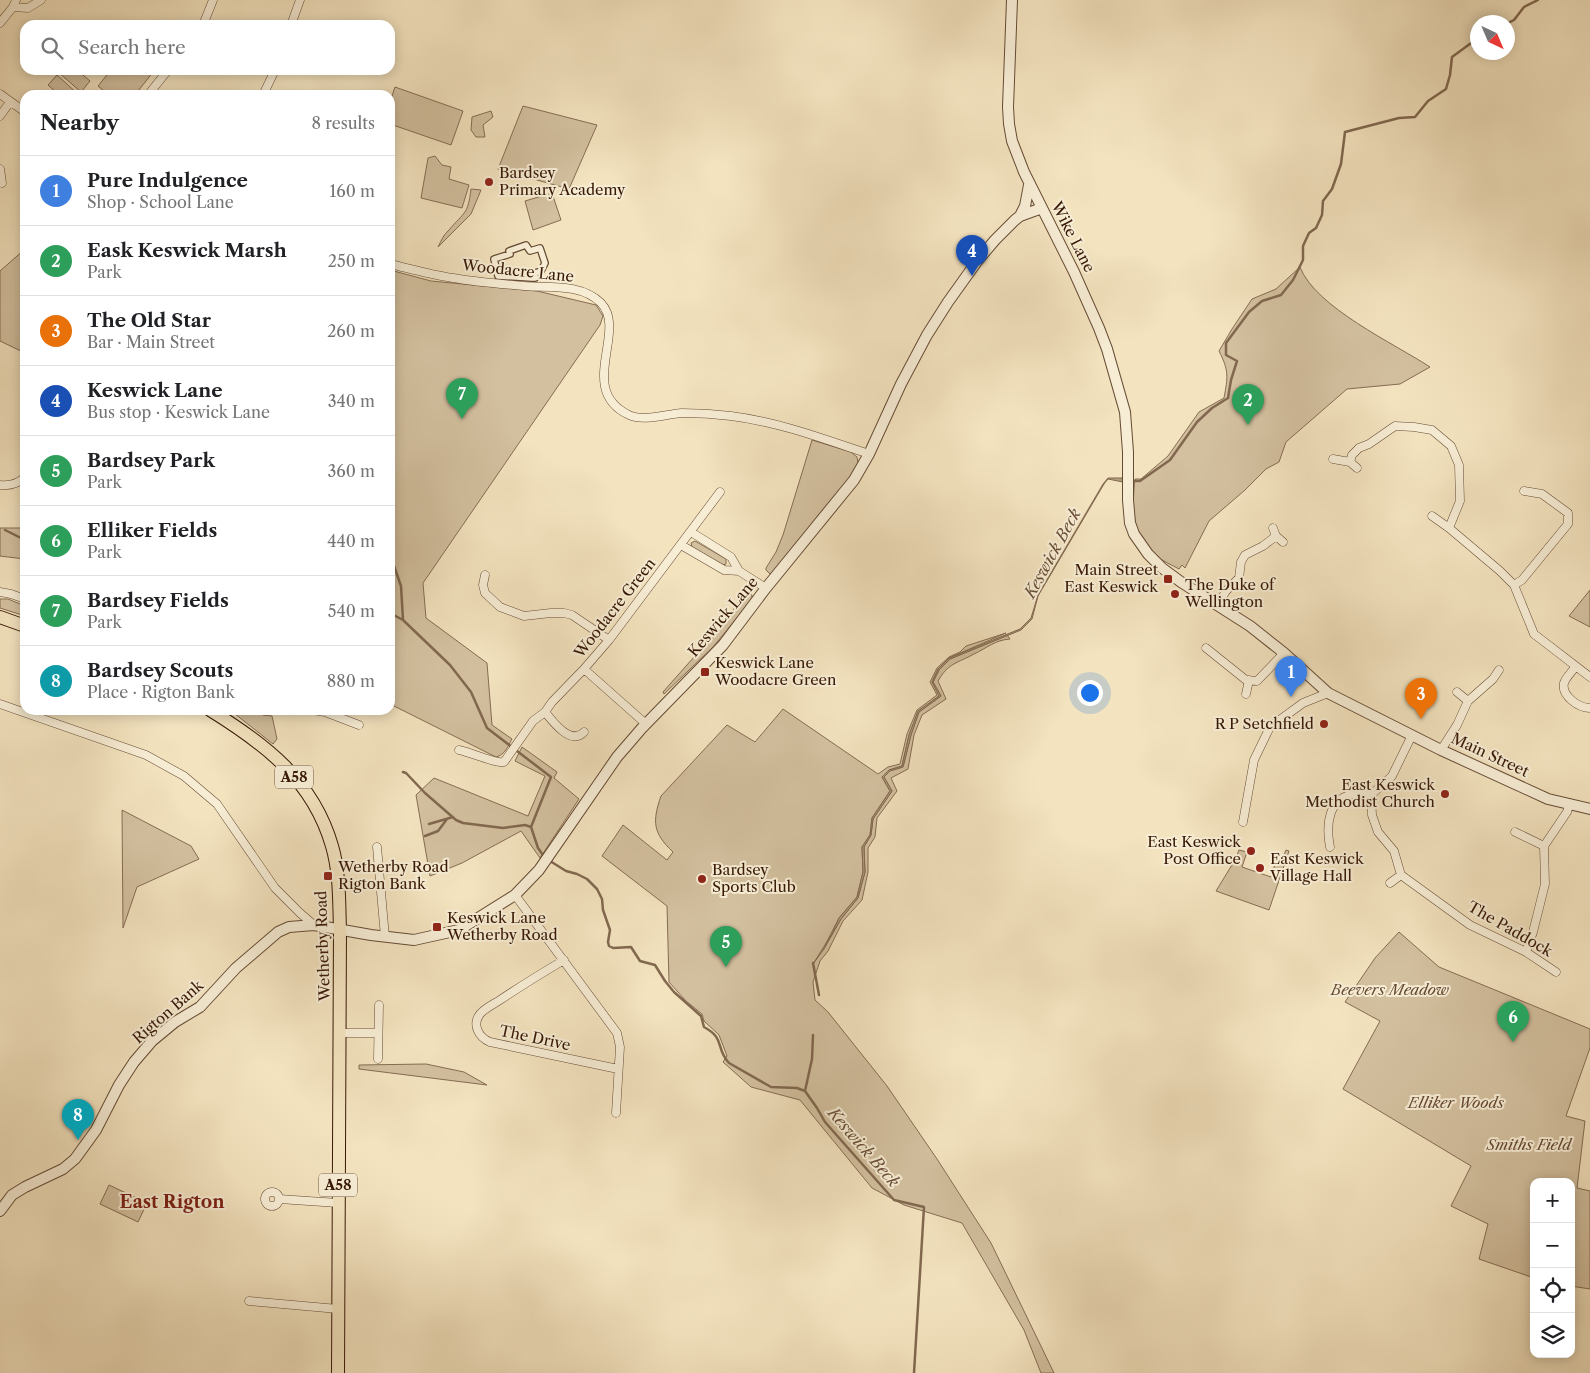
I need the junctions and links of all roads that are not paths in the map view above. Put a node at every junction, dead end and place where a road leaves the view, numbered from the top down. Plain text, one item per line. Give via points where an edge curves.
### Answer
1 (41, 0) edge
2 (212, 0) edge
3 (300, 0) edge
4 (1012, 0) edge
5 (15, 4) edge
6 (205, 20) edge
7 (293, 20) edge
8 (0, 23) edge
9 (164, 75) edge
10 (273, 75) edge
11 (152, 90) edge
12 (265, 90) edge
13 (0, 94) edge
14 (10, 102) junction
15 (20, 109) edge
16 (0, 116) edge
17 (0, 169) edge
18 (2, 183) dead end
19 (1029, 185) junction
20 (1042, 208) junction
21 (1020, 216) junction
22 (395, 265) edge
23 (498, 276) joint
24 (870, 454) junction
25 (1333, 459) dead end
26 (1350, 462) junction
27 (1357, 468) dead end
28 (20, 481) edge
29 (0, 485) edge
30 (1128, 486) joint
31 (1524, 491) dead end
32 (720, 492) dead end
33 (1432, 516) dead end
34 (1449, 528) junction
35 (691, 532) junction
36 (1283, 542) dead end
37 (681, 545) junction
38 (739, 571) junction
39 (485, 575) dead end
40 (1514, 585) junction
41 (766, 588) junction
42 (0, 592) edge
43 (20, 597) edge
44 (1217, 606) junction
45 (0, 617) edge
46 (20, 624) edge
47 (609, 640) junction
48 (1206, 648) dead end
49 (1284, 653) junction
50 (1575, 667) junction
51 (584, 669) junction
52 (1499, 670) dead end
53 (1590, 677) edge
54 (1249, 680) junction
55 (1457, 692) dead end
56 (1246, 694) dead end
57 (1328, 694) junction
58 (1468, 701) junction
59 (0, 704) edge
60 (1590, 708) edge
61 (20, 711) edge
62 (545, 712) junction
63 (31, 715) edge
64 (218, 715) edge
65 (333, 715) edge
66 (646, 724) junction
67 (359, 725) dead end
68 (584, 732) dead end
69 (1412, 735) junction
70 (460, 750) dead end
71 (1441, 750) junction
72 (1371, 795) junction
73 (1569, 805) junction
74 (1590, 809) edge
75 (1243, 822) dead end
76 (1515, 832) dead end
77 (1544, 846) junction
78 (377, 847) dead end
79 (1330, 848) dead end
80 (1401, 875) junction
81 (1390, 883) dead end
82 (515, 895) junction
83 (314, 925) junction
84 (340, 930) junction
85 (385, 937) junction
86 (1526, 952) junction
87 (564, 960) junction
88 (1556, 972) dead end
89 (379, 1005) dead end
90 (340, 1033) junction
91 (378, 1033) junction
92 (378, 1059) dead end
93 (618, 1069) junction
94 (616, 1114) dead end
95 (279, 1199) dead end
96 (338, 1203) junction
97 (0, 1211) edge
98 (249, 1301) dead end
99 (338, 1309) junction
100 (338, 1373) edge

1 - 5 street via 28,8
2 - 6 street
3 - 7 street
4 - 19 street, Wike Lane via 1009,124 1012,142
5 - 8 street
9 - 11 street
10 - 12 street
13 - 14 street
14 - 15 street
14 - 16 street
17 - 18 street
19 - 20 street, Wike Lane
19 - 21 street, Keswick Lane
20 - 21 street, Keswick Lane
20 - 30 street, Wike Lane via 1107,349 1124,412
21 - 24 street, Keswick Lane via 995,240 927,335
22 - 24 street, Woodacre Lane via 453,278 568,288 593,297 609,318 604,384 614,404 632,416 705,414 755,419
23 - 23 street via 494,260 526,245 530,251 540,248 545,263 541,271 535,272 535,278
24 - 41 street, Keswick Lane via 854,480
25 - 26 street
26 - 27 street
26 - 34 street via 1359,448 1394,426 1432,430 1451,446 1459,465 1460,501
28 - 29 street
30 - 44 street, Main Street via 1130,523 1140,544 1162,568
31 - 40 street via 1545,491 1568,513 1568,524 1522,580
32 - 35 street, Woodacre Green
33 - 34 street
34 - 40 street
35 - 37 street, Woodacre Green
35 - 38 street via 731,558
36 - 44 street via 1275,532 1263,546 1245,555 1239,578
37 - 38 street via 724,570
37 - 47 street, Woodacre Green
38 - 41 street
39 - 47 street via 484,593 500,607 524,616 572,615
40 - 50 street via 1534,634
41 - 66 street, Keswick Lane via 723,645
42 - 43 street
44 - 49 street, Main Street via 1250,626
45 - 46 main road
47 - 51 street, Woodacre Green
48 - 54 street
49 - 54 street via 1257,681
49 - 57 street, Main Street
50 - 53 street
50 - 60 street via 1565,681 1565,693 1578,705
51 - 62 street
51 - 66 street, Woodacre Green
52 - 58 street
54 - 56 street
55 - 58 street
57 - 69 street, Main Street
57 - 75 street via 1303,703 1270,727 1254,760
58 - 71 street
59 - 61 street
62 - 68 street via 572,737
62 - 70 street via 533,721 504,762
63 - 83 street via 146,755 184,776 216,804 275,888
64 - 84 main road, Wetherby Road / A58 via 260,743 310,798 332,848
65 - 67 street
66 - 82 street, Keswick Lane via 606,771 543,864
69 - 71 street, Main Street
69 - 72 street via 1392,776
71 - 73 street, Main Street
72 - 79 street via 1355,794 1341,800 1332,810 1327,827
72 - 80 street via 1375,824 1394,851
73 - 74 street, Main Street
73 - 77 street
76 - 77 street
77 - 86 street via 1545,884
78 - 85 street
80 - 81 street
80 - 86 street, The Paddock via 1470,925
82 - 85 street, Keswick Lane via 459,930 414,940
82 - 87 street
83 - 84 street, Rigton Bank
83 - 97 street, Rigton Bank via 289,927 278,932 236,968 200,1007 174,1022 152,1041 134,1062 96,1130 74,1160 49,1177 12,1195
84 - 85 street, Keswick Lane
84 - 90 main road, Wetherby Road / A58
86 - 88 street, The Paddock
87 - 93 street via 617,1033 620,1047
87 - 93 street, The Drive via 482,1011 477,1021 478,1032 490,1042
89 - 91 street
90 - 91 street
90 - 96 main road, Wetherby Road / A58
91 - 92 street
93 - 94 street
95 - 96 street
96 - 99 main road, Wetherby Road / A58
98 - 99 street
99 - 100 main road, Wetherby Road / A58

